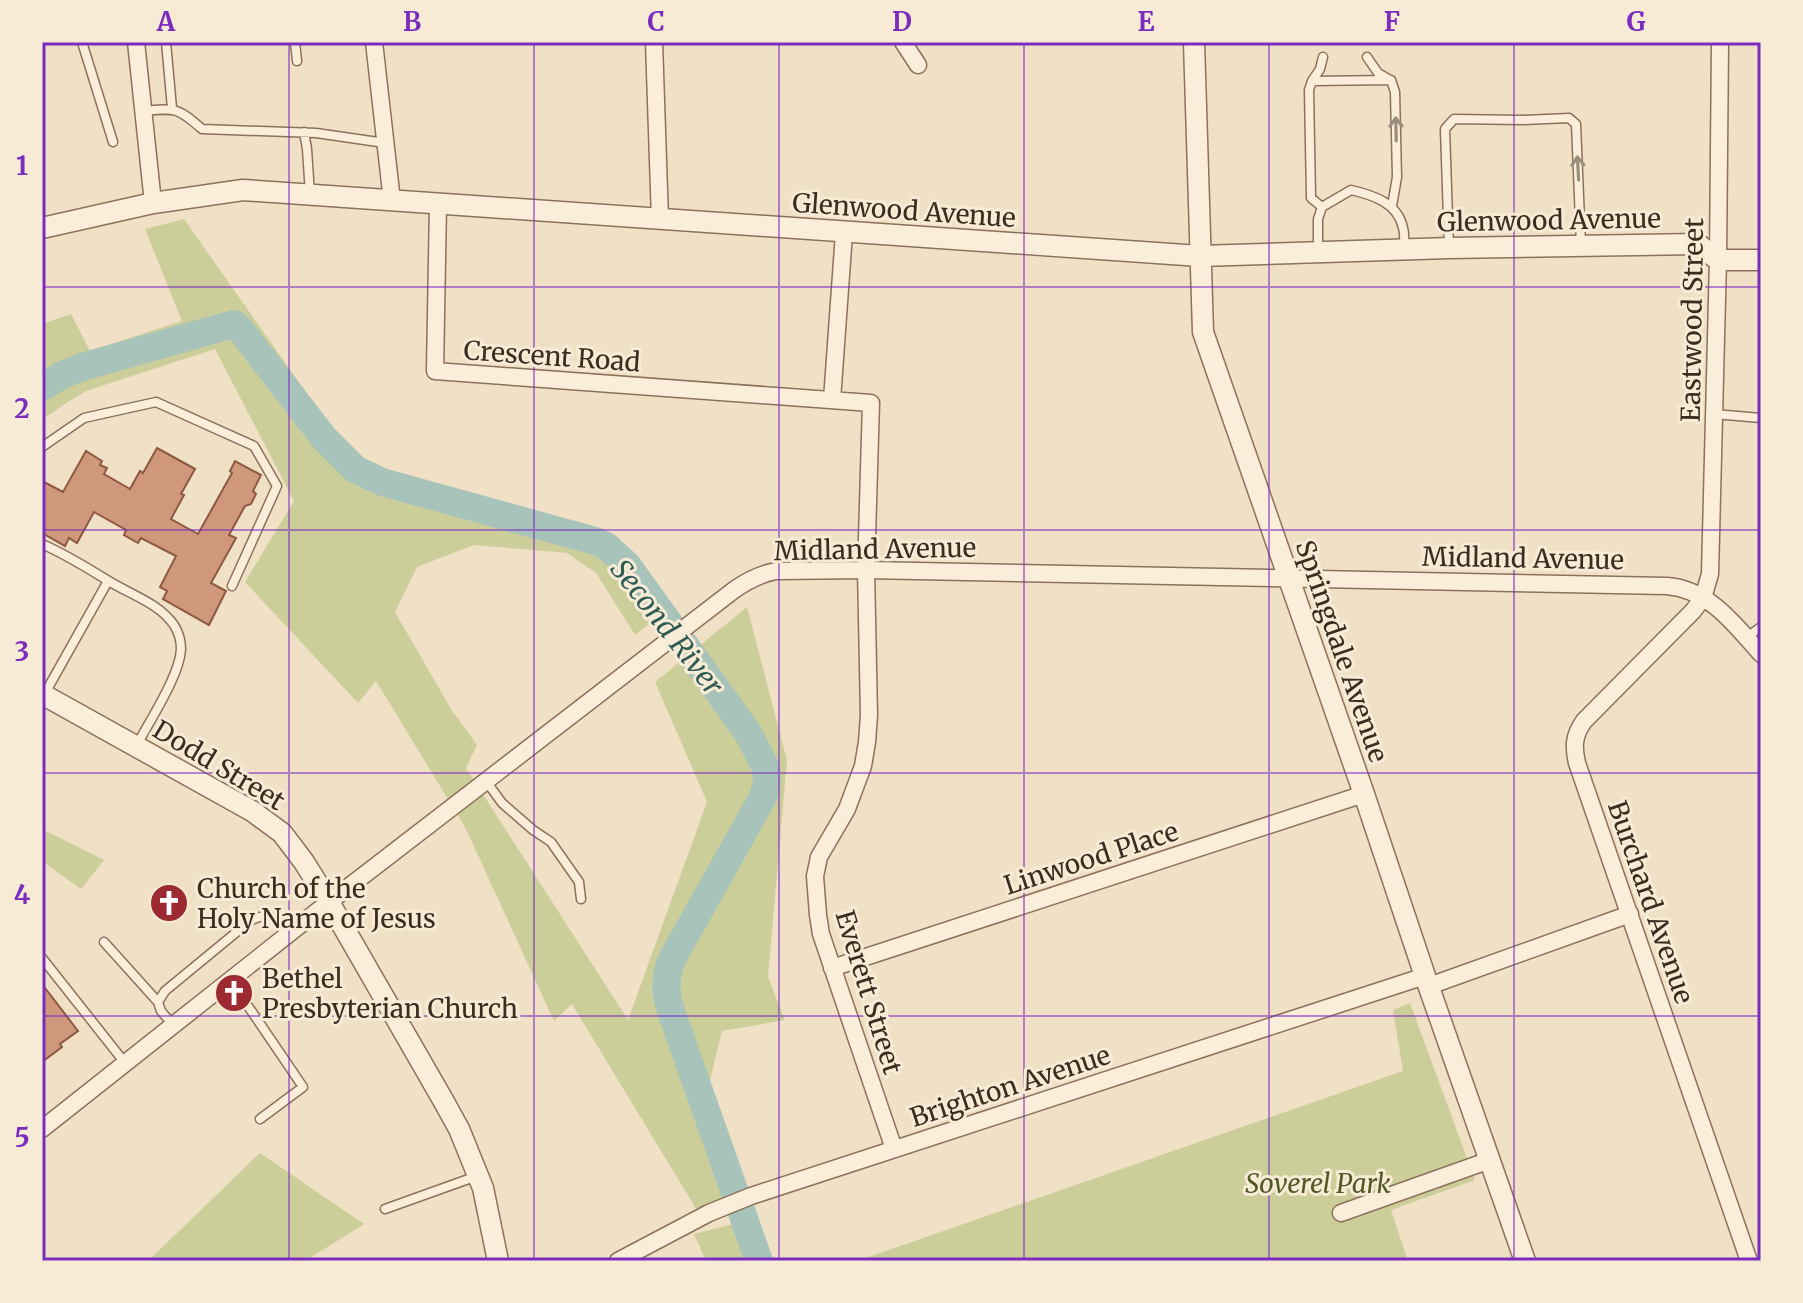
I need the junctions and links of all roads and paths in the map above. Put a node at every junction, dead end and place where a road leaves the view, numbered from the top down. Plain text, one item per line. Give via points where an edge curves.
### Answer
1 (82, 42) edge
2 (136, 42) edge
3 (166, 42) edge
4 (295, 42) edge
5 (374, 42) edge
6 (654, 42) edge
7 (903, 42) edge
8 (1194, 42) edge
9 (1720, 42) edge
10 (1323, 57) dead end
11 (1367, 57) dead end
12 (297, 61) dead end
13 (918, 65) dead end
14 (1391, 80) junction
15 (1312, 81) junction
16 (172, 108) junction
17 (143, 111) junction
18 (304, 132) junction
19 (113, 142) dead end
20 (386, 143) junction
21 (310, 195) junction
22 (392, 201) junction
23 (153, 203) junction
24 (438, 204) junction
25 (1392, 206) junction
26 (1322, 207) junction
27 (660, 220) junction
28 (42, 228) edge
29 (844, 233) junction
30 (1581, 245) junction
31 (1449, 248) junction
32 (1404, 249) junction
33 (1318, 252) junction
34 (1200, 256) junction
35 (1718, 260) junction
36 (1761, 260) edge
37 (832, 400) junction
38 (1714, 414) junction
39 (1761, 418) edge
40 (42, 447) edge
41 (42, 544) edge
42 (866, 570) junction
43 (1289, 577) junction
44 (108, 581) junction
45 (232, 586) dead end
46 (1703, 598) junction
47 (1761, 627) edge
48 (1746, 638) junction
49 (1761, 654) edge
50 (43, 695) edge
51 (136, 746) junction
52 (486, 781) junction
53 (1364, 794) junction
54 (581, 899) dead end
55 (329, 902) junction
56 (1630, 914) junction
57 (291, 933) junction
58 (104, 942) dead end
59 (42, 958) edge
60 (832, 968) junction
61 (231, 981) junction
62 (1427, 981) junction
63 (158, 1002) junction
64 (173, 1026) junction
65 (126, 1063) junction
66 (260, 1119) dead end
67 (42, 1129) edge
68 (894, 1149) junction
69 (1490, 1160) junction
70 (478, 1176) junction
71 (385, 1209) dead end
72 (1341, 1213) dead end
73 (498, 1261) edge
74 (618, 1261) edge
75 (1525, 1261) edge
76 (1749, 1261) edge

1 - 19 lane
2 - 17 street
3 - 16 lane
4 - 12 lane
5 - 20 street
6 - 27 street
7 - 13 street
8 - 34 street, Springdale Avenue
9 - 35 street, Eastwood Street
10 - 15 lane
11 - 14 lane
14 - 15 lane
25 -> 14 lane via 1397,177
15 - 26 lane via 1311,198
16 - 17 lane
16 - 18 lane via 202,129
17 - 23 street
18 - 20 lane
18 - 21 lane
20 - 22 street
21 - 22 street, Glenwood Avenue
21 - 23 street, Glenwood Avenue via 243,190
22 - 24 street, Glenwood Avenue
23 - 28 street, Glenwood Avenue
24 - 27 street, Glenwood Avenue
24 - 37 street, Crescent Road via 435,371
25 - 26 lane via 1351,190
25 - 32 lane via 1403,226
26 - 33 lane
27 - 29 street, Glenwood Avenue
29 - 34 street, Glenwood Avenue
29 - 37 street
30 - 31 street, Glenwood Avenue
30 -> 31 lane via 1573,121 1454,119 1445,129
30 - 35 street, Glenwood Avenue via 1698,244
31 - 32 street, Glenwood Avenue
32 - 33 street, Glenwood Avenue
33 - 34 street, Glenwood Avenue
34 - 43 street, Springdale Avenue via 1203,332
35 - 36 street, Glenwood Avenue
35 - 38 street, Eastwood Street
37 - 42 street, Everett Street via 871,403
38 - 39 lane
38 - 46 street, Eastwood Street via 1710,574
40 - 45 lane via 84,418 156,402 254,446 277,486
41 - 44 lane
42 - 43 street, Midland Avenue
42 - 52 street, Midland Avenue via 776,571 748,580
42 - 60 street, Everett Street via 867,742 847,809 819,857 815,876 818,915
43 - 46 street, Midland Avenue via 1667,586
43 - 53 street, Springdale Avenue
44 - 50 lane
44 - 51 lane via 149,603 173,623 181,638 171,682
46 - 48 street
46 - 56 street, Burchard Avenue via 1584,721 1574,742
47 - 48 lane
48 - 49 street
50 - 51 street, Dodd Street
51 - 55 street, Dodd Street via 267,820 294,848
52 - 54 lane via 502,803 551,842 579,882
52 - 55 street, Midland Avenue
53 - 60 street, Linwood Place
53 - 62 street, Springdale Avenue
55 - 57 street, Midland Avenue
55 - 70 street, Dodd Street via 459,1129
56 - 62 street, Brighton Avenue
56 - 76 street, Burchard Avenue
57 - 61 street, Midland Avenue
57 - 63 lane via 279,918 257,917
58 - 63 lane
59 - 65 lane
60 - 68 street, Everett Street
61 - 64 street, Midland Avenue
61 - 66 lane via 303,1087
62 - 68 street, Brighton Avenue
62 - 69 street, Springdale Avenue
63 - 64 lane
64 - 65 street, Midland Avenue
65 - 67 street, Midland Avenue
68 - 74 street, Brighton Avenue via 726,1206
69 - 72 street
69 - 75 street, Springdale Avenue
70 - 71 lane
70 - 73 street, Dodd Street

